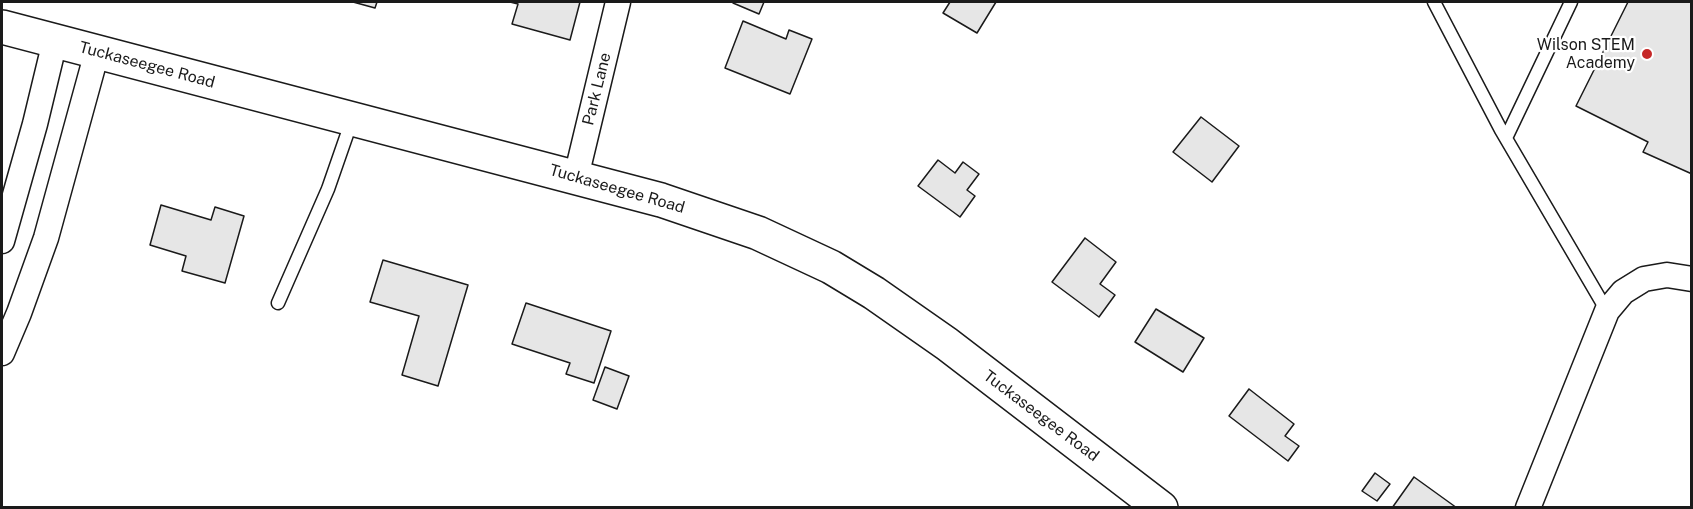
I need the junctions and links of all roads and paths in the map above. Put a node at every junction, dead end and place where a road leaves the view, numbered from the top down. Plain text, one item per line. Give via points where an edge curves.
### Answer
1 (618, 2) edge
2 (1434, 2) edge
3 (1571, 2) edge
4 (2, 27) edge
5 (55, 41) junction
6 (98, 52) junction
7 (352, 119) junction
8 (1506, 138) junction
9 (576, 177) junction
10 (2, 241) edge
11 (1692, 279) edge
12 (278, 303) dead end
13 (1607, 311) junction
14 (2, 353) edge
15 (1161, 507) edge
16 (1528, 507) edge

1 - 9 street, Park Lane
2 - 8 lane
3 - 8 lane
4 - 5 street, Tuckaseegee Road
5 - 6 street, Tuckaseegee Road
5 - 10 street
6 - 7 street, Tuckaseegee Road
6 - 14 street via 46,238
7 - 9 street, Tuckaseegee Road
7 - 12 lane via 328,189
8 - 13 lane
9 - 15 street, Tuckaseegee Road via 661,200 758,233 831,267 947,344
11 - 13 street via 1667,275 1644,279 1623,292
13 - 16 street

